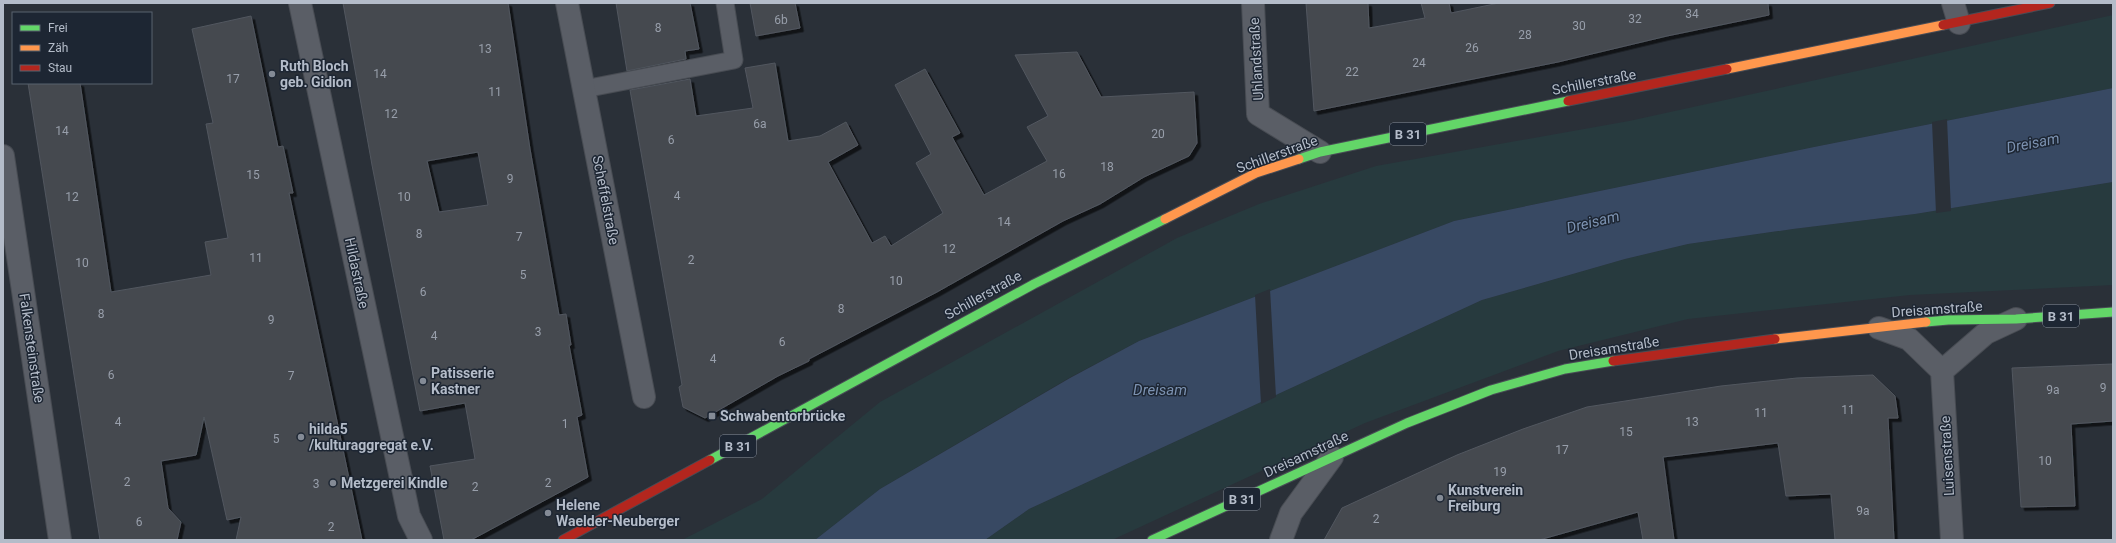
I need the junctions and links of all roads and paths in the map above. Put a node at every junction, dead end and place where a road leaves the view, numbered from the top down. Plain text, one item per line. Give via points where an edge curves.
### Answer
1 (300, 3) edge
2 (567, 3) edge
3 (724, 3) edge
4 (1253, 3) edge
5 (2050, 3) edge
6 (1956, 13) edge
7 (584, 89) junction
8 (1320, 152) junction
9 (3, 156) edge
10 (2113, 312) edge
11 (2016, 319) junction
12 (1879, 328) junction
13 (1942, 371) junction
14 (644, 397) dead end
15 (1332, 457) junction
16 (60, 540) edge
17 (420, 540) edge
18 (563, 540) edge
19 (1152, 540) edge
20 (1281, 540) edge
21 (1952, 540) edge

1 - 17 street, Hildastraße via 409,516
2 - 7 street, Scheffelstraße
3 - 7 lane via 734,60
4 - 8 street, Uhlandstraße via 1258,114
5 - 6 main road, Schillerstraße / B 31
6 - 8 main road, Schillerstraße / B 31
7 - 14 street, Scheffelstraße
8 - 18 main road, Schillerstraße / B 31 via 1256,173 1034,284
9 - 16 street, Falkensteinstraße
10 - 11 main road, Dreisamstraße / B 31
11 - 12 main road, Dreisamstraße / B 31 via 1948,320
11 - 13 street via 1986,333
12 - 13 street via 1909,338
12 - 15 main road, Dreisamstraße / B 31 via 1655,355 1565,369 1491,390 1407,423
13 - 21 street, Luisenstraße
15 - 19 main road, Dreisamstraße / B 31
15 - 20 street via 1291,512

